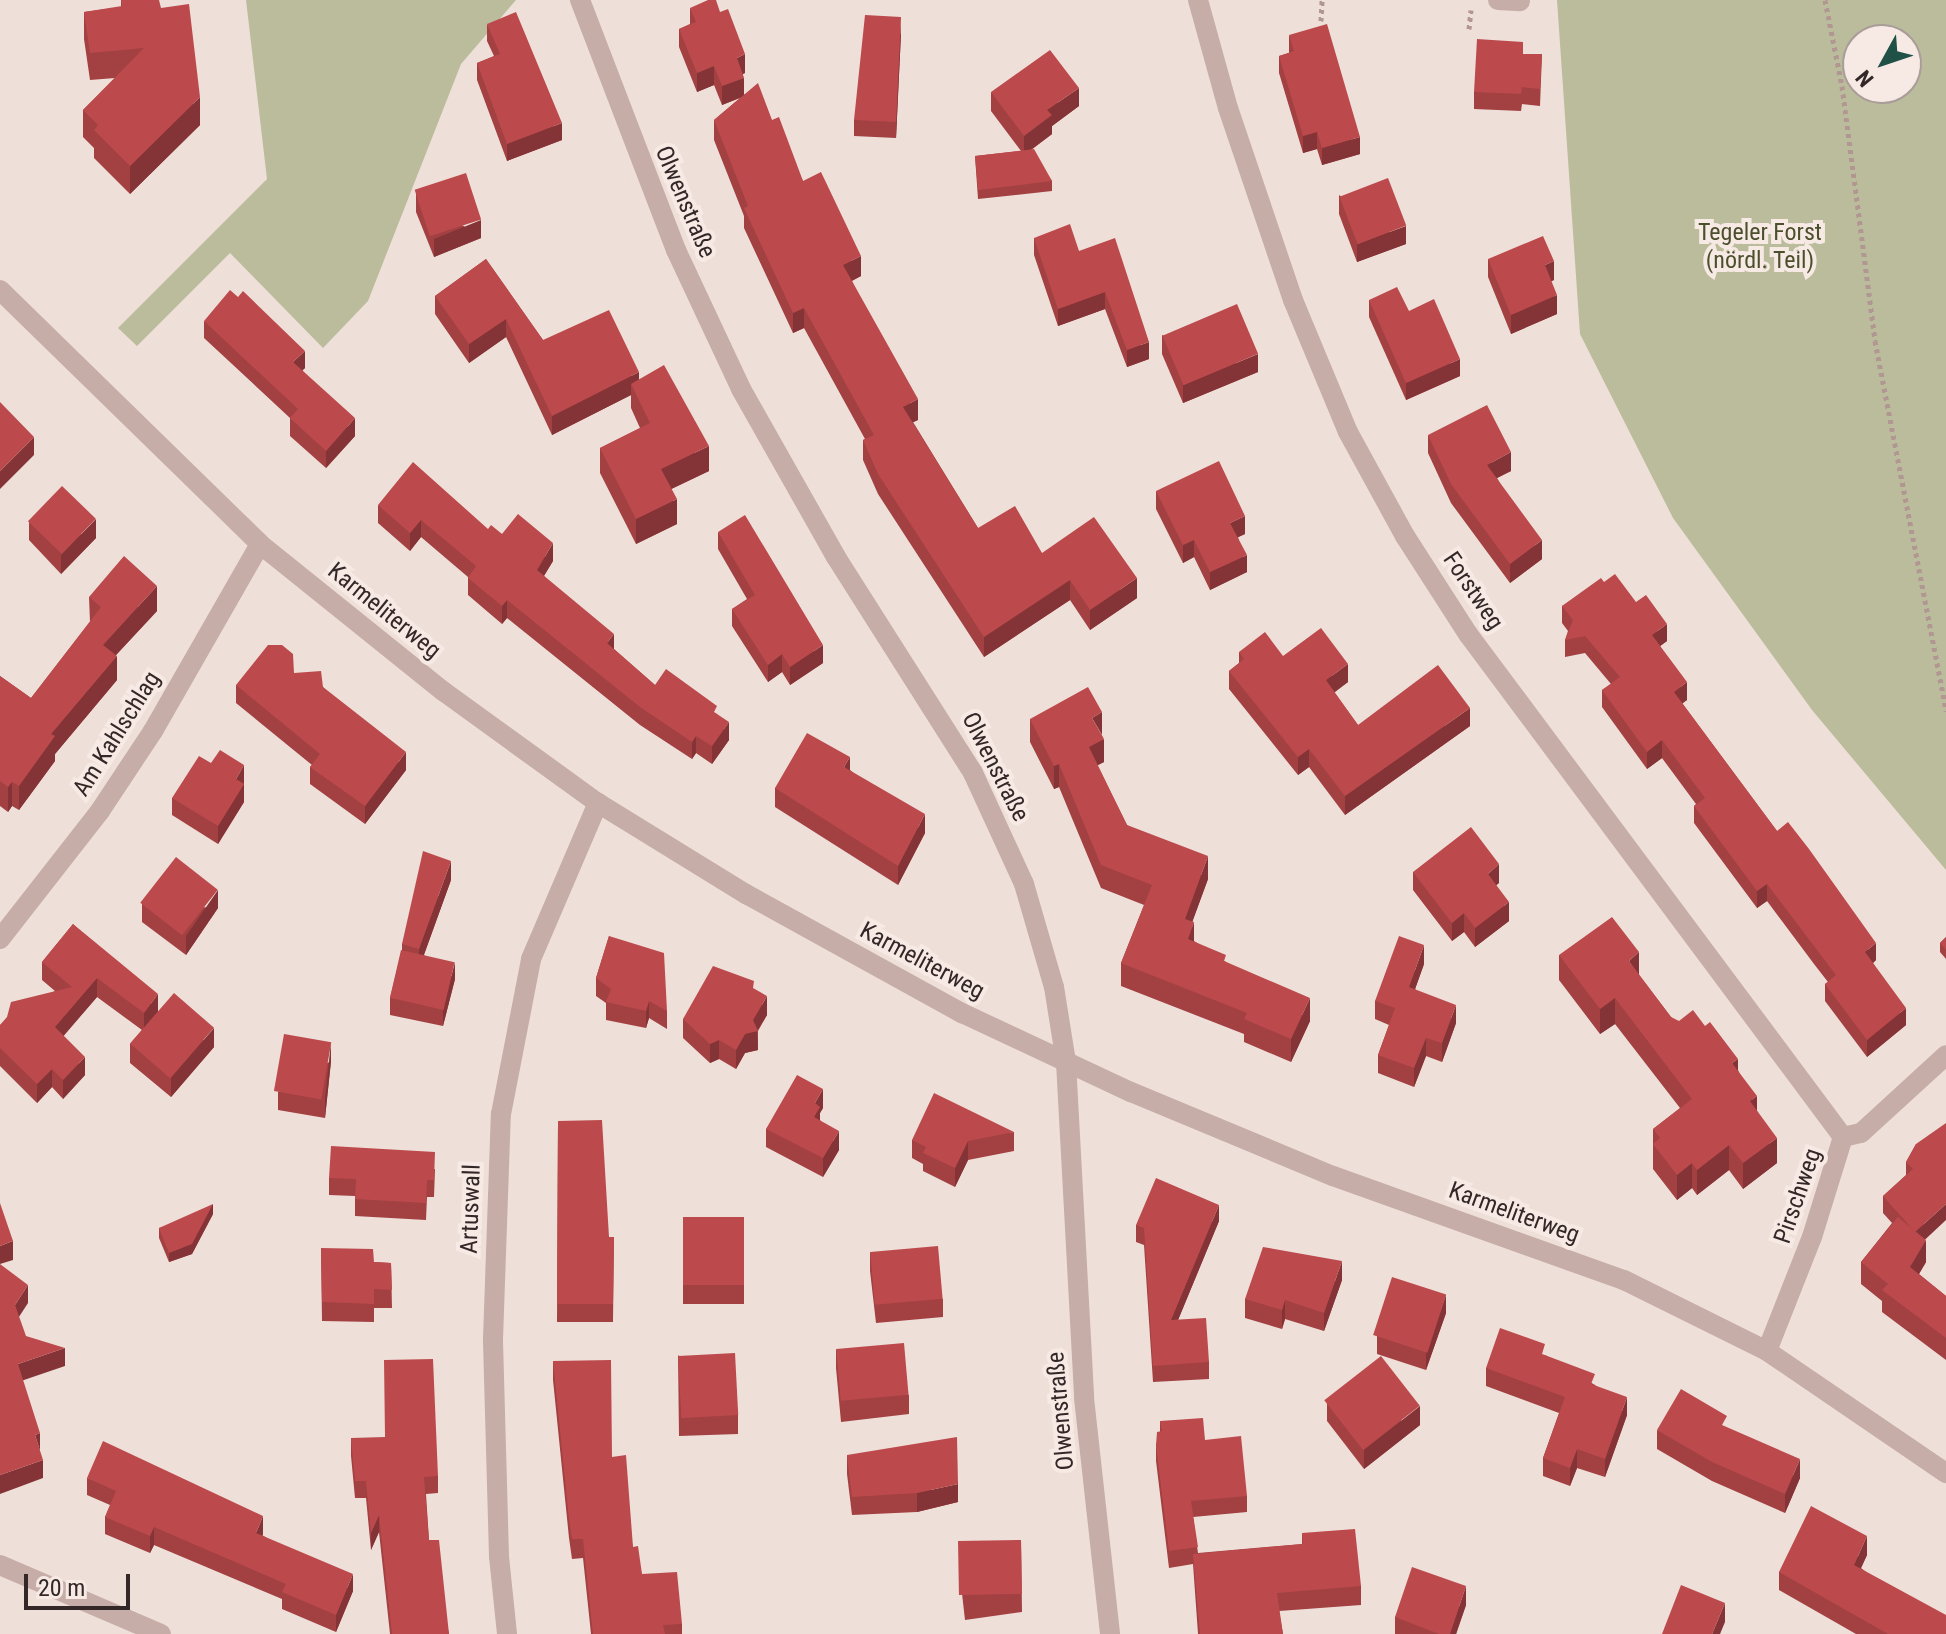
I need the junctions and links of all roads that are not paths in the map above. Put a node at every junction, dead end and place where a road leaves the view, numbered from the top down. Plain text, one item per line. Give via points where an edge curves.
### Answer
1 (580, 0) edge
2 (1198, 0) edge
3 (1498, 0) edge
4 (1520, 1) edge
5 (0, 290) edge
6 (260, 544) junction
7 (598, 803) junction
8 (0, 939) edge
9 (1946, 1055) edge
10 (1066, 1062) junction
11 (1843, 1137) junction
12 (1767, 1351) junction
13 (1946, 1473) edge
14 (0, 1565) edge
15 (161, 1634) edge
16 (507, 1634) edge
17 (1110, 1634) edge

1 - 10 street, Olwenstraße via 670,236 741,389 836,557 973,773 1024,884 1054,987
2 - 11 street, Forstweg via 1228,108 1293,300 1348,432 1405,536 1468,634
3 - 4 street
5 - 6 street, Karmeliterweg
6 - 7 street, Karmeliterweg via 443,691
6 - 8 street, Am Kahlschlag via 153,731 100,811
7 - 10 street, Karmeliterweg via 852,954
7 - 16 street, Artuswall via 531,959 501,1114 493,1339 499,1556
9 - 11 street, Pirschweg via 1861,1133
10 - 12 street, Karmeliterweg via 1333,1176 1624,1280
10 - 17 street, Olwenstraße via 1084,1398
11 - 12 street, Pirschweg via 1812,1237
12 - 13 street, Karmeliterweg
14 - 15 street

